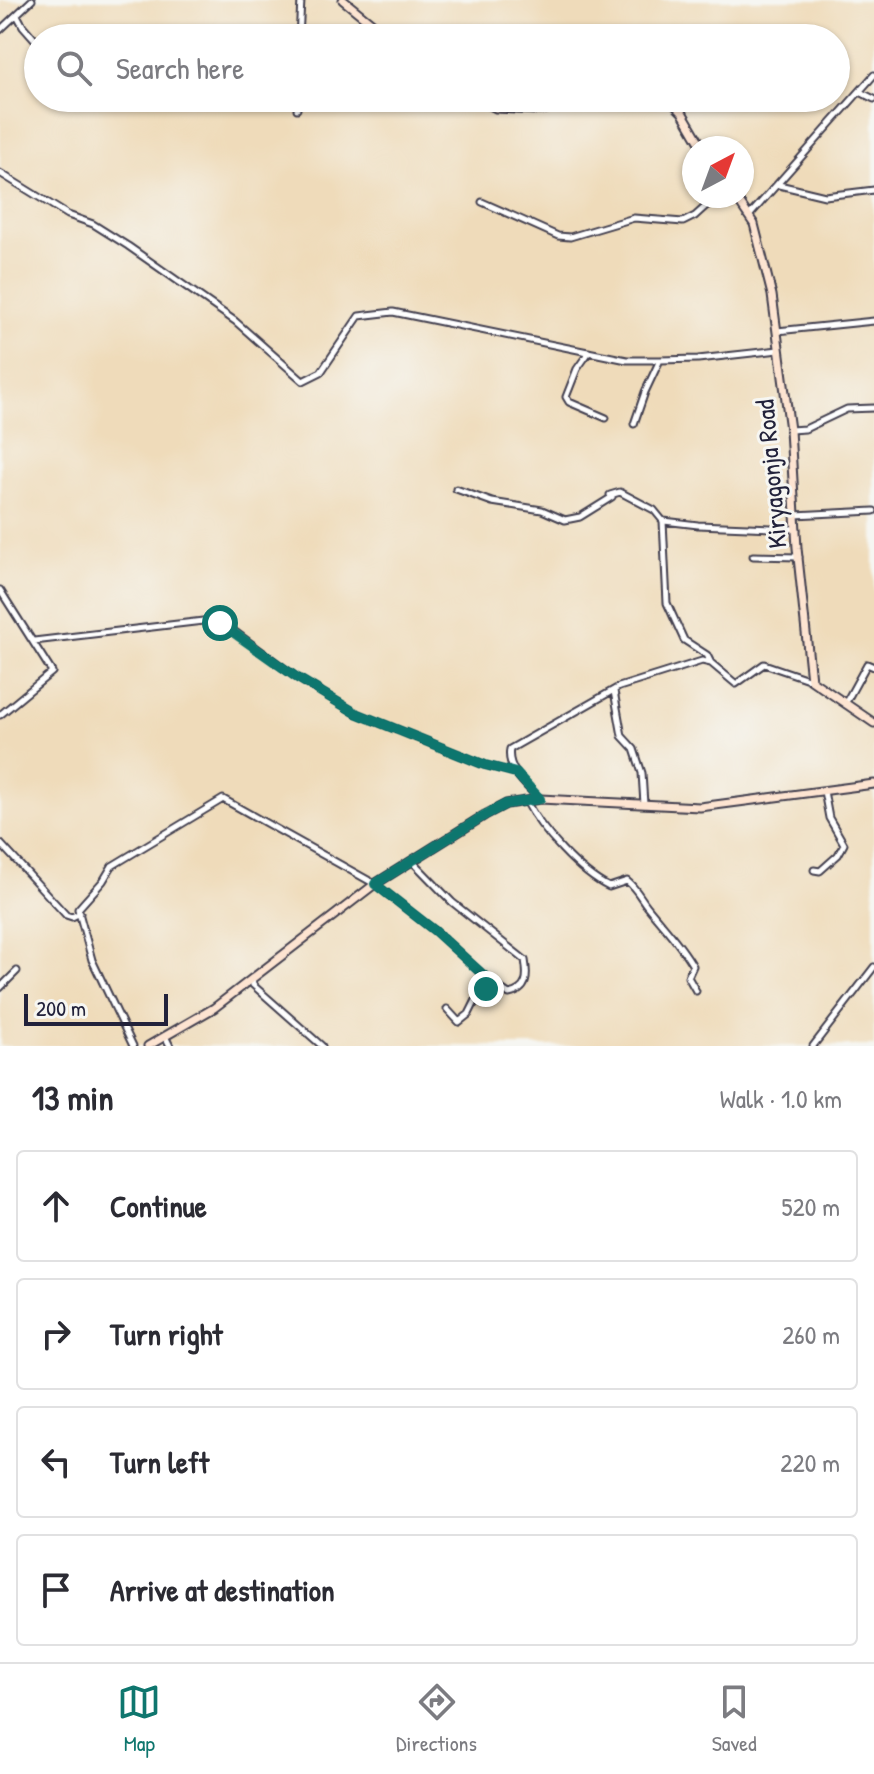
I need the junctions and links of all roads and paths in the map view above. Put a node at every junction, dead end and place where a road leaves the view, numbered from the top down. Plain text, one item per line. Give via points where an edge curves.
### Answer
1 (32, 0) edge
2 (301, 0) edge
3 (343, 0) edge
4 (17, 15) junction
5 (300, 24) edge
6 (373, 24) edge
7 (24, 27) edge
8 (0, 30) edge
9 (874, 75) edge
10 (860, 92) junction
11 (874, 99) edge
12 (850, 103) edge
13 (681, 112) edge
14 (843, 112) edge
15 (696, 136) edge
16 (0, 173) edge
17 (779, 185) junction
18 (874, 190) edge
19 (482, 202) dead end
20 (704, 208) edge
21 (743, 208) edge
22 (749, 216) junction
23 (874, 321) edge
24 (777, 331) junction
25 (779, 350) junction
26 (589, 352) junction
27 (660, 360) junction
28 (874, 408) edge
29 (606, 418) dead end
30 (634, 424) dead end
31 (790, 430) junction
32 (456, 489) dead end
33 (620, 492) junction
34 (610, 495) dead end
35 (874, 511) edge
36 (795, 515) junction
37 (663, 521) junction
38 (797, 529) junction
39 (753, 556) dead end
40 (799, 557) junction
41 (0, 590) edge
42 (34, 641) junction
43 (711, 663) junction
44 (874, 667) edge
45 (811, 680) junction
46 (614, 691) junction
47 (845, 704) junction
48 (0, 715) edge
49 (874, 723) edge
50 (516, 773) junction
51 (874, 784) edge
52 (824, 791) junction
53 (540, 799) junction
54 (526, 801) junction
55 (644, 804) junction
56 (0, 843) edge
57 (412, 861) junction
58 (814, 870) dead end
59 (375, 884) junction
60 (80, 913) junction
61 (874, 967) edge
62 (17, 971) dead end
63 (251, 978) junction
64 (491, 982) junction
65 (0, 988) edge
66 (696, 991) dead end
67 (447, 1009) dead end
68 (165, 1036) junction
69 (815, 1043) edge
70 (133, 1046) edge
71 (148, 1046) edge
72 (170, 1046) edge
73 (322, 1046) edge
74 (825, 1046) edge

1 - 4 street
2 - 5 street
3 - 6 street
4 - 7 street
4 - 8 street
9 - 10 street
10 - 11 street
10 - 12 street
13 - 15 street
14 - 17 street
16 - 26 street via 128,246 235,321 303,381 321,372 359,316 393,312
17 - 18 street via 825,196
17 - 22 street
19 - 20 street via 570,237 634,218 683,222
21 - 22 street, Kiryagonja Road
22 - 24 street, Kiryagonja Road via 763,256
23 - 24 street
24 - 25 street, Kiryagonja Road
25 - 27 street
25 - 31 street, Kiryagonja Road
26 - 27 street
26 - 29 street via 566,397
27 - 30 street
28 - 31 street via 847,409 805,429
31 - 36 street, Kiryagonja Road
32 - 33 street via 565,520 580,517
33 - 34 street
33 - 37 street via 654,510
35 - 36 street
36 - 38 street, Kiryagonja Road
37 - 38 street
37 - 43 street via 667,603 684,640
38 - 40 street, Kiryagonja Road
39 - 40 street
40 - 45 street, Kiryagonja Road
41 - 42 street
42 - 48 street via 52,672
42 - 50 street via 220,623 356,713
43 - 45 street via 736,684 764,664
43 - 46 street via 702,661
44 - 47 street via 867,664
45 - 47 street
46 - 50 street via 514,746 509,754
46 - 55 street via 622,736 634,749 642,773
47 - 49 street
50 - 53 street
51 - 52 street
52 - 55 street via 700,807
52 - 58 street via 829,818 844,844 820,871
53 - 54 street
53 - 55 street
54 - 57 street via 485,815
54 - 66 street via 533,816 583,869 609,887 627,881 636,889 681,944 693,966 688,977
56 - 60 street via 66,915
57 - 59 street
57 - 64 street via 452,902 525,960 526,983 521,990 509,994
59 - 60 street via 223,799 112,866
59 - 63 street
59 - 64 street
60 - 70 street via 92,960
61 - 69 street
62 - 65 street
63 - 68 street via 214,1008
63 - 73 street
64 - 67 street via 465,1020 459,1022
68 - 71 street
68 - 72 street
69 - 74 street

